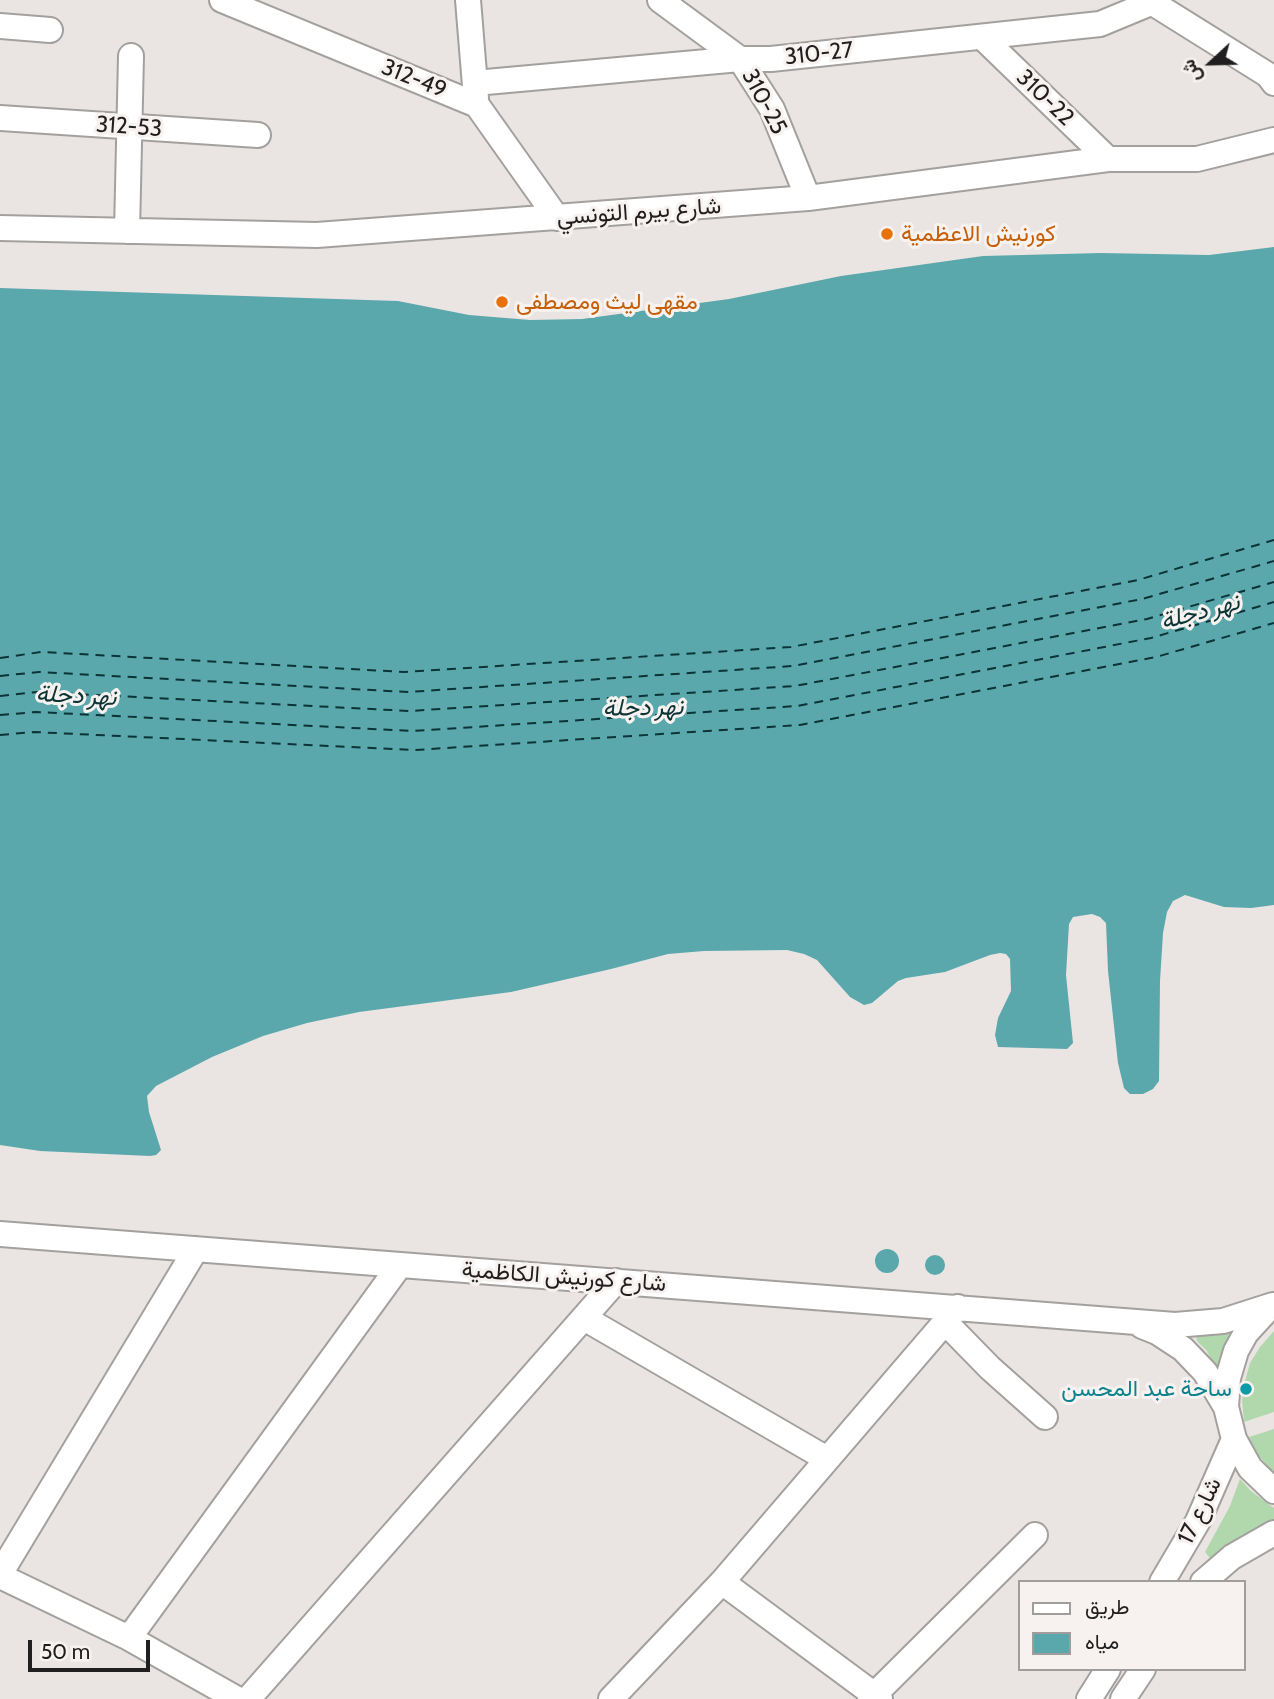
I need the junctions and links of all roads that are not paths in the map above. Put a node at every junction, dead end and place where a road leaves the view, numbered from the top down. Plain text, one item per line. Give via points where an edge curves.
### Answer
1 (222, 0) edge
2 (468, 0) edge
3 (660, 0) edge
4 (1152, 1) edge
5 (0, 26) edge
6 (50, 30) dead end
7 (982, 37) junction
8 (131, 56) dead end
9 (740, 59) junction
10 (1274, 83) edge
11 (476, 94) junction
12 (0, 118) edge
13 (129, 127) junction
14 (258, 135) dead end
15 (1274, 141) edge
16 (1108, 159) junction
17 (808, 198) junction
18 (557, 218) junction
19 (0, 228) edge
20 (127, 230) junction
21 (0, 1234) edge
22 (196, 1249) junction
23 (400, 1265) junction
24 (617, 1281) junction
25 (1273, 1305) edge
26 (952, 1315) junction
27 (584, 1318) junction
28 (1128, 1320) junction
29 (1226, 1407) junction
30 (1045, 1417) dead end
31 (1234, 1439) junction
32 (827, 1458) junction
33 (1274, 1491) edge
34 (1274, 1533) edge
35 (1035, 1535) dead end
36 (0, 1575) edge
37 (1163, 1580) edge
38 (1205, 1580) edge
39 (722, 1582) junction
40 (129, 1638) junction
41 (1107, 1671) edge
42 (1142, 1671) edge
43 (875, 1698) edge
44 (237, 1699) edge
45 (248, 1699) edge
46 (611, 1699) edge
47 (1089, 1699) edge
48 (1123, 1699) edge

1 - 11 street, 312-49
2 - 11 street
3 - 9 street, 310-25
4 - 7 street, 310-27 via 1100,24
4 - 10 street
5 - 6 street
7 - 9 street, 310-27
7 - 16 street, 310-22
8 - 13 street
9 - 11 street, 310-27
9 - 17 street, 310-25 via 772,110
11 - 18 street
12 - 13 street, 312-53
13 - 14 street, 312-53
13 - 20 street
15 - 16 street, شارع بيرم التونسي via 1197,159
16 - 17 street, شارع بيرم التونسي
17 - 18 street, شارع بيرم التونسي
18 - 20 street, شارع بيرم التونسي via 317,235
19 - 20 street, شارع بيرم التونسي
21 - 22 street, شارع كورنيش الكاظمية
22 - 23 street, شارع كورنيش الكاظمية
22 - 36 street
23 - 24 street, شارع كورنيش الكاظمية
23 - 40 street
24 - 26 street, شارع كورنيش الكاظمية
24 - 27 street
25 - 28 street, شارع كورنيش الكاظمية via 1223,1321 1175,1325
25 - 29 street via 1245,1334 1236,1351
26 - 28 street, شارع كورنيش الكاظمية
26 - 30 street via 966,1346
26 - 32 street
27 - 32 street
27 - 45 street
28 - 29 street, شارع كورنيش الكاظمية via 1183,1349 1205,1372
29 - 31 street
31 - 33 street via 1250,1468
31 - 37 street, شارع 17 via 1198,1521
32 - 39 street
34 - 38 street, شارع 17 via 1232,1557
35 - 43 street
36 - 40 street
39 - 43 street
39 - 46 street
40 - 44 street
41 - 47 street
42 - 48 street

